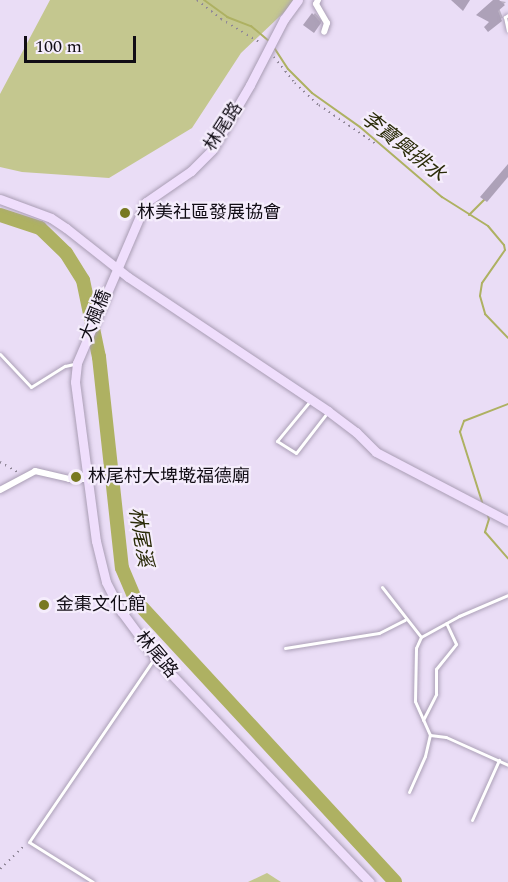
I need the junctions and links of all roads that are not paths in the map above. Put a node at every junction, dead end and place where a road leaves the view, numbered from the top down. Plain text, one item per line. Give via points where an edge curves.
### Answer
1 (298, 0) edge
2 (318, 0) edge
3 (508, 15) edge
4 (508, 31) edge
5 (324, 32) dead end
6 (0, 199) edge
7 (116, 268) junction
8 (0, 354) edge
9 (77, 363) junction
10 (311, 400) junction
11 (328, 411) junction
12 (87, 478) junction
13 (0, 490) edge
14 (508, 521) edge
15 (382, 587) dead end
16 (508, 595) edge
17 (405, 620) junction
18 (446, 623) junction
19 (421, 637) junction
20 (285, 648) dead end
21 (155, 657) junction
22 (423, 720) junction
23 (430, 735) junction
24 (499, 760) junction
25 (508, 765) edge
26 (408, 792) dead end
27 (472, 820) dead end
28 (93, 882) edge
29 (369, 882) edge

1 - 7 street, 林尾路 via 212,150 191,171 146,202
2 - 5 street via 316,4 327,23
3 - 4 lane
6 - 7 street via 51,218
7 - 9 street, 大楓橋
7 - 10 street
8 - 9 lane via 31,387
9 - 12 street, 林尾路 via 75,382
10 - 11 street
10 - 11 lane via 277,441 296,453
11 - 14 street via 395,464
12 - 13 street via 35,471
12 - 21 street, 林尾路 via 106,582 121,611
15 - 17 lane
16 - 18 lane
17 - 19 lane
17 - 20 lane via 379,633
18 - 19 lane
18 - 22 lane via 456,644 436,669 436,694
19 - 22 lane via 416,648 415,701
21 - 28 lane via 29,842
21 - 29 street, 林尾路
22 - 23 lane
23 - 24 lane via 446,737
23 - 26 lane
24 - 25 lane
24 - 27 lane

